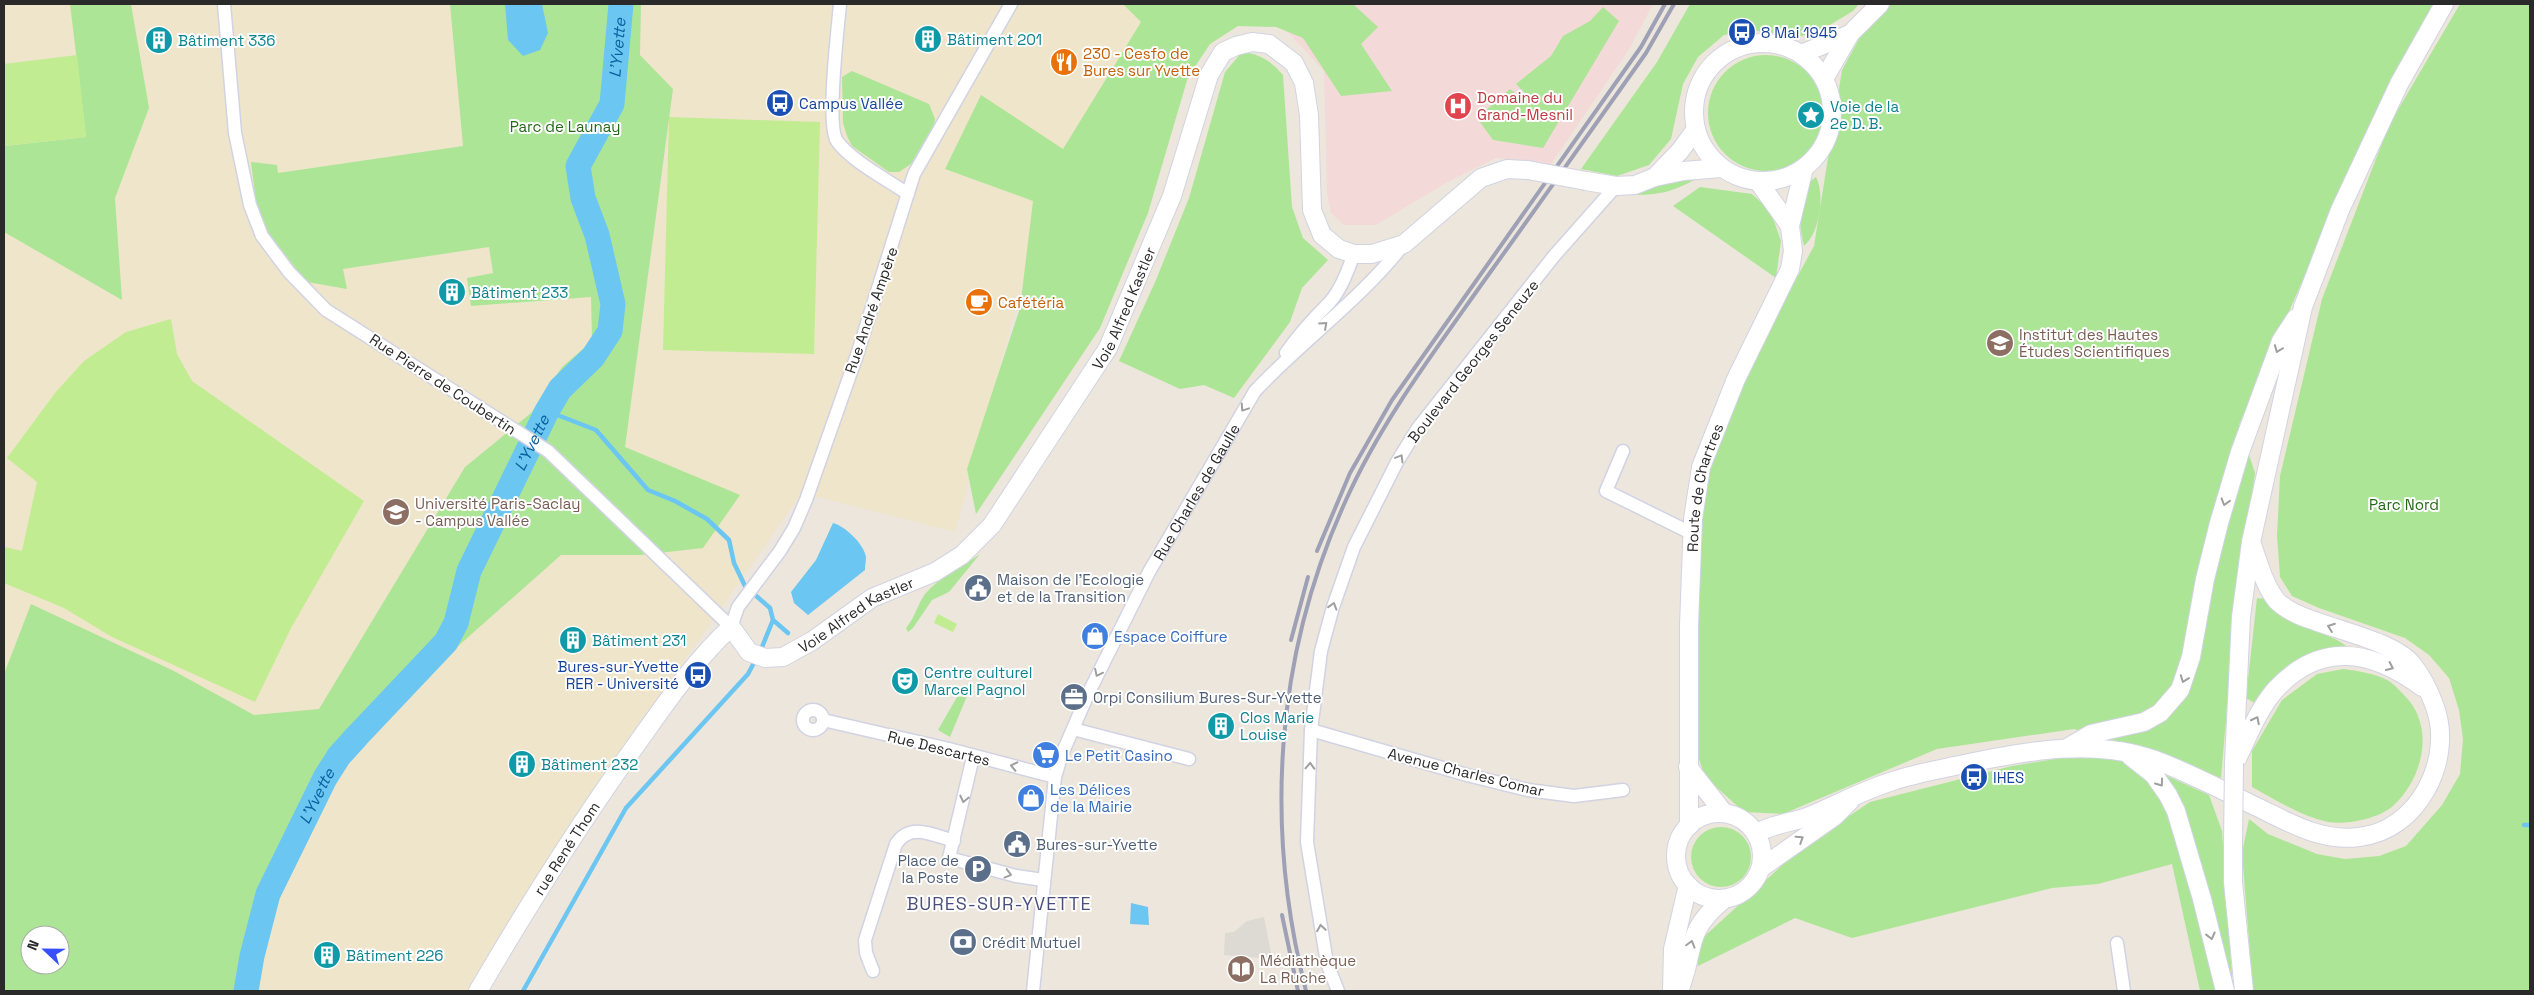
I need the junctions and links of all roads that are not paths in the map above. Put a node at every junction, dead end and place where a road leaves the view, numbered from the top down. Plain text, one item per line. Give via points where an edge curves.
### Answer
1 (224, 4) edge
2 (840, 4) edge
3 (1011, 4) edge
4 (1880, 4) edge
5 (2444, 4) edge
6 (1850, 34) junction
7 (1800, 54) junction
8 (1824, 79) junction
9 (1696, 129) junction
10 (1721, 168) junction
11 (1804, 168) junction
12 (1655, 177) junction
13 (1758, 182) junction
14 (1616, 186) junction
15 (908, 194) junction
16 (1790, 226) junction
17 (1404, 244) junction
18 (1354, 254) junction
19 (2303, 307) junction
20 (1275, 370) junction
21 (1623, 451) dead end
22 (1693, 534) junction
23 (2251, 542) junction
24 (731, 627) junction
25 (2426, 690) junction
26 (823, 720) dead end
27 (1073, 728) junction
28 (1311, 730) junction
29 (2066, 748) junction
30 (2124, 751) junction
31 (973, 756) junction
32 (1189, 759) dead end
33 (2234, 764) junction
34 (1688, 767) junction
35 (1054, 780) junction
36 (1624, 790) dead end
37 (1855, 795) junction
38 (1724, 814) junction
39 (1689, 826) junction
40 (1756, 834) junction
41 (954, 841) junction
42 (1761, 868) junction
43 (1043, 880) junction
44 (1688, 885) junction
45 (1724, 899) junction
46 (2117, 943) dead end
47 (873, 971) dead end
48 (1672, 989) edge
49 (478, 991) edge
50 (1033, 991) edge
51 (1338, 991) edge
52 (2124, 991) edge
53 (2225, 991) edge
54 (2244, 991) edge

1 - 24 street, Rue Pierre de Coubertin via 235,133 250,205 262,236 289,272 326,310 548,452
2 - 15 street via 833,128 837,140 853,156
3 - 15 street, Rue André Ampère via 918,167
4 - 6 main road
5 - 19 main road via 2399,84 2348,193
6 - 7 main road
6 - 8 main road
7 - 8 main road
7 - 9 main road via 1784,46 1766,43 1748,45 1724,56 1704,76 1697,92 1694,110
8 - 11 main road via 1831,98 1832,120 1826,140
9 - 10 main road via 1705,150
9 - 12 main road, Rue Charles de Gaulle
10 - 12 main road, Rue Charles de Gaulle
10 - 13 main road
11 - 13 main road via 1782,178
11 - 16 main road, Route de Chartres
12 - 14 main road, Rue Charles de Gaulle via 1635,185
13 - 16 main road, Route de Chartres
14 - 17 main road, Rue Charles de Gaulle, bridge via 1507,169 1481,178
28 -> 14 street, Boulevard Georges Seneuze via 1321,651 1333,607 1354,547 1397,462 1456,378 1554,256
15 - 24 street, Rue André Ampère via 812,485 794,528 738,606
16 - 22 main road, Route de Chartres via 1793,251 1790,269 1736,379 1701,467
17 - 18 main road, Rue Charles de Gaulle via 1372,254
20 -> 17 street, Rue Charles de Gaulle via 1382,272
18 - 20 street, Rue Charles de Gaulle via 1347,274 1330,302 1298,335
18 - 24 main road, Voie Alfred Kastler via 1329,242 1316,224 1310,198 1309,115 1304,83 1294,63 1269,44 1252,42 1223,52 1209,75 1172,196 1108,348 992,525 962,555 935,572 872,598 812,641 783,657 757,655
19 - 23 main road
19 -> 29 main road via 2281,341 2240,452 2219,522 2191,657 2180,690 2160,713 2144,722 2091,734
20 -> 27 street, Rue Charles de Gaulle via 1255,391 1238,418 1149,572
21 - 22 street via 1606,491
22 - 34 main road, Route de Chartres
25 -> 23 main road via 2412,663 2394,651 2310,620 2278,602
23 - 33 main road via 2241,617
24 - 49 main road, rue René Thom via 714,643 661,709 560,854
25 - 30 main road via 2435,704 2440,723 2441,752 2431,784 2412,809 2386,828 2362,837 2335,838 2302,829 2182,771
33 -> 25 main road via 2276,689 2312,662 2331,656 2367,658 2390,666
26 - 31 street, Rue Descartes
27 - 32 street
27 - 35 street, Rue Charles de Gaulle
28 - 36 street, Avenue Charles Comar via 1528,790 1574,796
51 -> 28 street, Boulevard Georges Seneuze via 1327,963 1307,842
29 - 30 main road
29 - 37 main road via 1998,757 1931,771 1896,779
30 -> 53 main road via 2154,775 2176,811
35 -> 31 street, Rue Descartes
31 -> 41 street
33 - 54 main road, bridge via 2233,882
34 - 38 main road
34 - 39 main road, Route de Chartres
35 - 43 street, Rue Charles de Gaulle
37 - 40 main road via 1807,817 1766,828
42 -> 37 main road via 1836,816
38 - 39 main road via 1705,816
38 - 40 main road via 1742,820
39 - 44 main road via 1677,849 1680,874
40 - 42 main road via 1761,845
41 -> 43 street via 949,858
41 - 47 street via 909,832 902,835 896,844 865,940
42 - 45 main road via 1750,886 1738,895
43 - 50 street
44 - 45 main road via 1704,896
44 - 48 main road via 1673,949
48 -> 45 main road via 1693,937 1706,916
46 - 52 street

